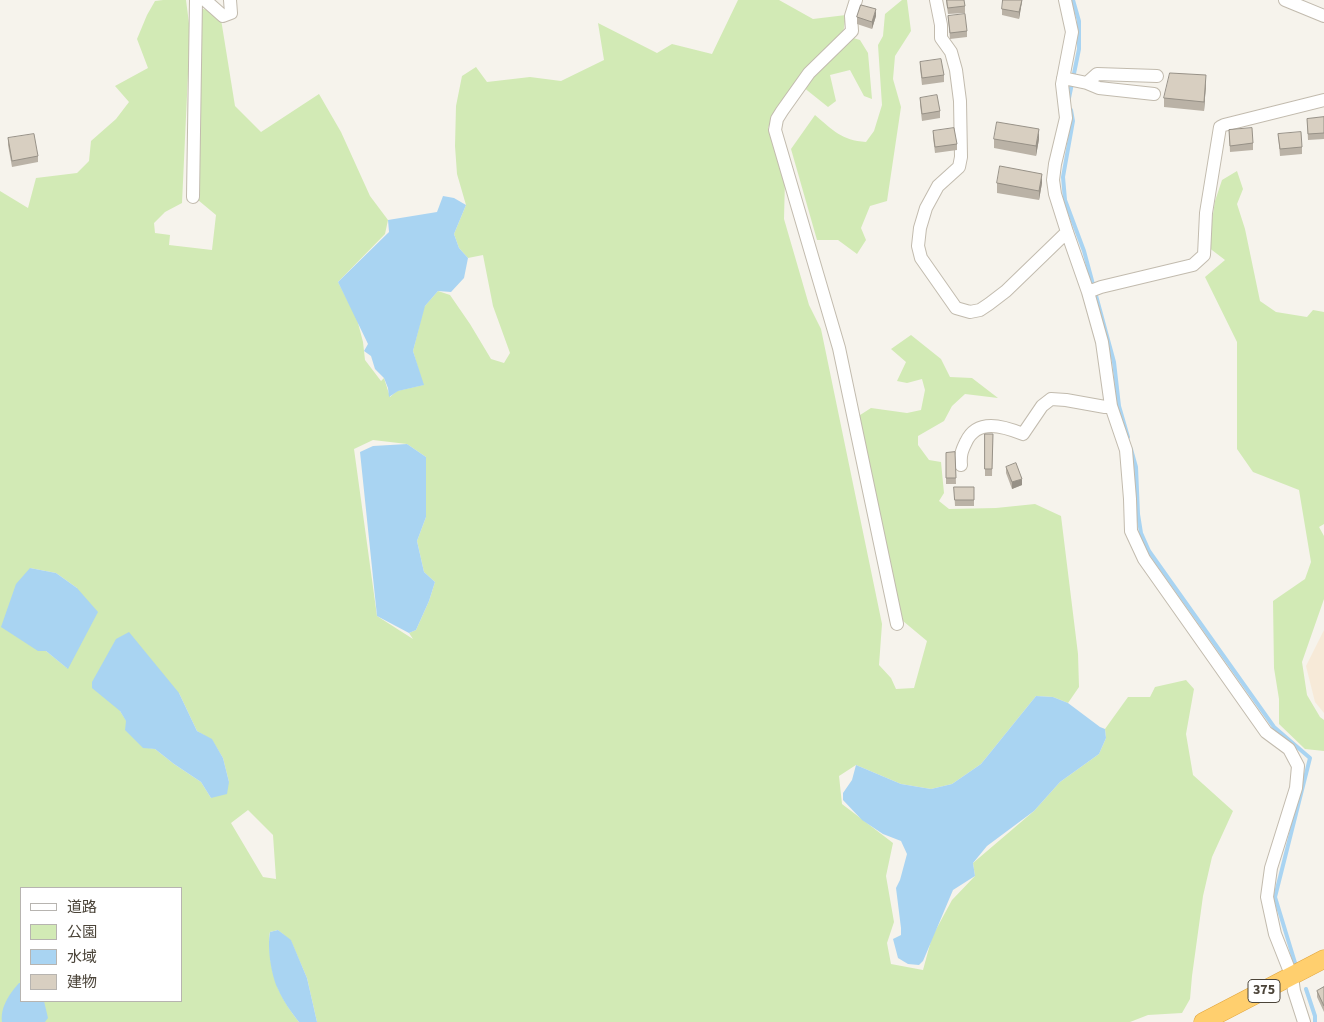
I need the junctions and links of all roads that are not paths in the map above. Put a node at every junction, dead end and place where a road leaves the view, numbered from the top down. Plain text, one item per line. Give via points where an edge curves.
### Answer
1 (196, 0) edge
2 (205, 0) edge
3 (230, 0) edge
4 (856, 0) edge
5 (936, 0) edge
6 (1065, 0) edge
7 (1285, 0) edge
8 (1324, 16) edge
9 (1157, 76) dead end
10 (1074, 80) junction
11 (1154, 94) dead end
12 (1324, 100) edge
13 (193, 197) dead end
14 (1067, 232) junction
15 (1094, 290) junction
16 (1112, 406) junction
17 (961, 465) dead end
18 (897, 624) dead end
19 (1324, 959) edge
20 (1292, 976) junction
21 (1203, 1022) edge
22 (1304, 1022) edge

1 - 13 street
2 - 3 street via 223,16 231,13
4 - 18 street via 851,16 852,31 809,73 777,119 775,130 839,348
5 - 14 street via 941,38 951,52 956,70 961,157 959,167 938,186 926,208 918,246 921,258 956,308 970,312 980,310 1006,291
6 - 10 street via 1072,32
7 - 8 street
9 - 10 street via 1097,74
10 - 11 street via 1100,88
10 - 14 street via 1062,84 1066,118 1053,180
12 - 15 street via 1220,127 1206,213 1204,255 1193,265
14 - 15 street
15 - 16 street
16 - 17 street via 1051,399 1022,434 996,425 974,431 960,454
16 - 20 street via 1126,450 1131,531 1144,559 1266,732 1289,749 1298,766 1296,788 1271,868 1266,897 1275,934
19 - 20 highway, 375
20 - 21 highway, 375
20 - 22 street

